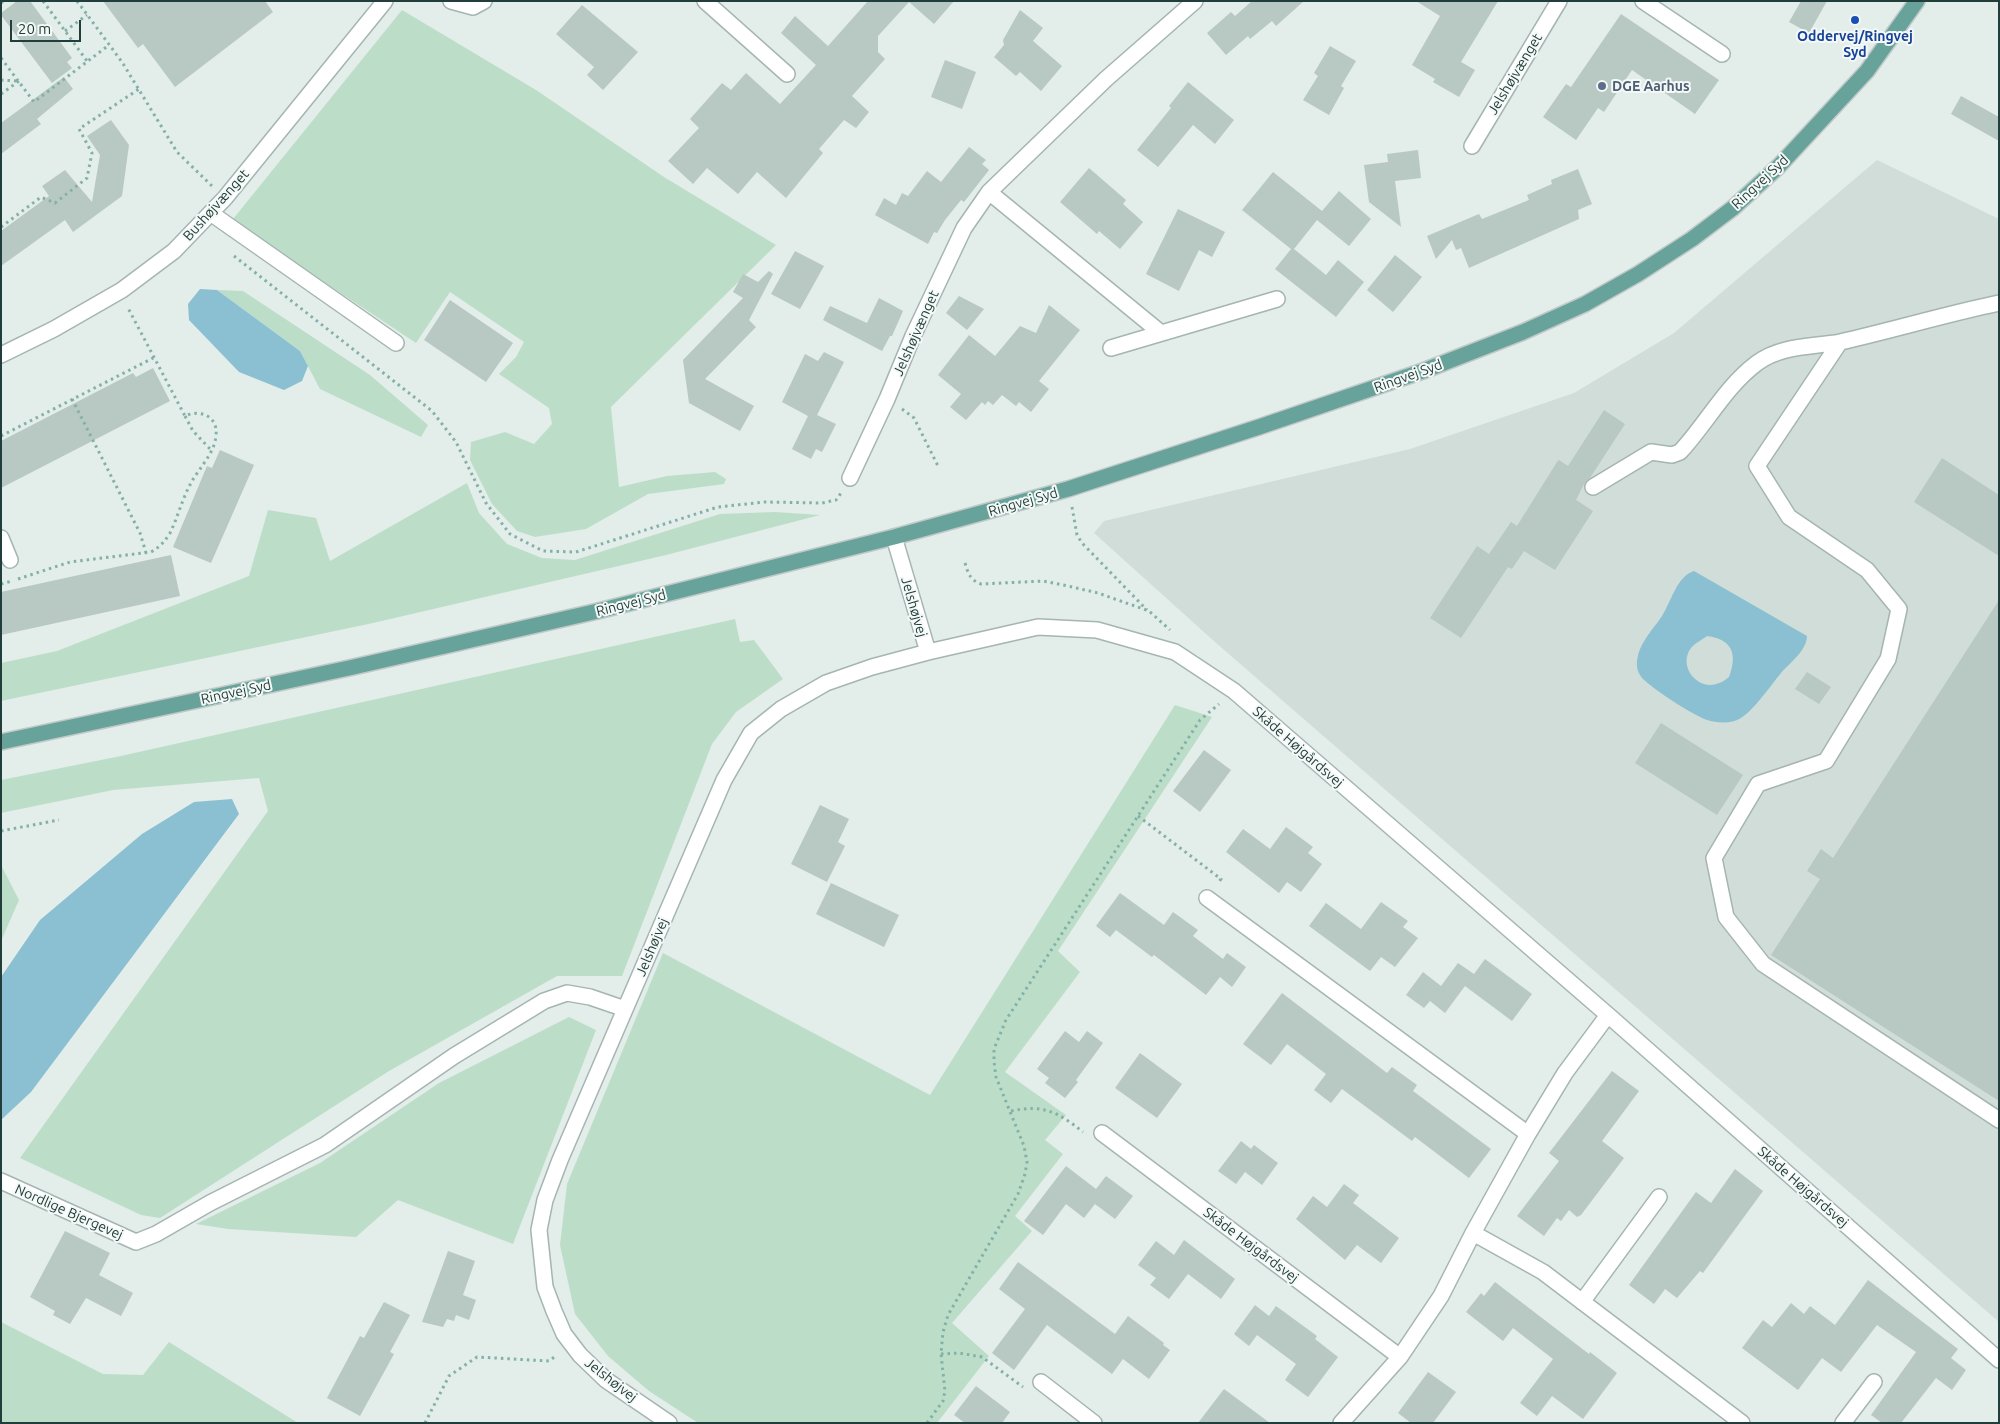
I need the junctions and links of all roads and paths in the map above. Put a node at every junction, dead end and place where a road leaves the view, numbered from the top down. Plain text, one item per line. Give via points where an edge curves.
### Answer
1 (43, 1) edge
2 (77, 1) edge
3 (451, 1) edge
4 (484, 1) edge
5 (705, 1) edge
6 (1195, 1) edge
7 (1559, 1) edge
8 (1643, 1) edge
9 (1917, 1) edge
10 (381, 3) edge
11 (87, 15) junction
12 (65, 32) junction
13 (110, 45) junction
14 (1722, 54) dead end
15 (1, 58) edge
16 (87, 61) junction
17 (787, 74) dead end
18 (1, 80) edge
19 (18, 81) junction
20 (139, 89) junction
21 (1, 94) edge
22 (1472, 146) dead end
23 (989, 192) junction
24 (225, 198) junction
25 (212, 214) junction
26 (1, 227) edge
27 (228, 251) dead end
28 (1277, 299) dead end
29 (1999, 302) edge
30 (132, 314) dead end
31 (1161, 333) junction
32 (1840, 342) junction
33 (396, 343) dead end
34 (1111, 348) dead end
35 (1, 355) edge
36 (154, 356) junction
37 (72, 399) junction
38 (887, 399) junction
39 (185, 416) junction
40 (1, 436) edge
41 (211, 450) junction
42 (939, 468) dead end
43 (850, 478) joint
44 (1593, 487) dead end
45 (1068, 489) junction
46 (1, 538) edge
47 (894, 538) junction
48 (146, 552) junction
49 (10, 560) dead end
50 (965, 563) dead end
51 (1, 584) edge
52 (1149, 611) junction
53 (928, 652) junction
54 (1175, 652) junction
55 (1200, 720) dead end
56 (1, 742) edge
57 (1138, 816) junction
58 (59, 820) dead end
59 (1, 831) edge
60 (1207, 898) joint
61 (625, 1009) junction
62 (1608, 1015) junction
63 (1010, 1111) junction
64 (1999, 1120) edge
65 (1102, 1133) joint
66 (1528, 1134) junction
67 (1, 1181) edge
68 (1659, 1197) dead end
69 (1473, 1233) junction
70 (1582, 1302) junction
71 (571, 1344) junction
72 (942, 1354) junction
73 (1400, 1357) junction
74 (1999, 1360) edge
75 (1041, 1382) joint
76 (1874, 1382) dead end
77 (425, 1423) edge
78 (669, 1423) edge
79 (927, 1423) edge
80 (1094, 1423) edge
81 (1342, 1423) edge
82 (1742, 1423) edge
83 (1843, 1423) edge

1 - 12 path
2 - 11 path
3 - 4 street via 473,7
5 - 17 street
6 - 23 street, Jelshøjvænget via 1106,79
7 - 22 street, Jelshøjvænget
8 - 14 street
9 - 45 main road, Ringvej Syd via 1867,71 1779,166 1733,208 1638,274 1585,304 1523,332 1423,371
10 - 24 street, Bushøjvænget
11 - 12 path
11 - 13 path
12 - 16 path
13 - 16 path
13 - 20 path
15 - 19 path
16 - 19 path via 34,102
18 - 19 path
19 - 21 path
20 - 24 path via 177,152
20 - 26 path via 79,129 92,152 87,178 55,203 41,197
23 - 31 street
23 - 38 street, Jelshøjvænget via 964,228
24 - 25 street, Bushøjvænget
25 - 33 street
25 - 35 street, Bushøjvænget via 174,251 122,290
27 - 43 path via 432,411 456,442 486,504 510,534 543,551 576,552 718,507 832,501
28 - 31 street
29 - 32 street
30 - 36 path
31 - 34 street
32 - 44 street via 1774,353 1758,362 1728,391 1680,452 1672,455 1651,452
32 - 64 street via 1757,466 1789,517 1867,570 1899,609 1888,659 1826,761 1758,784 1714,858 1720,888 1726,917 1763,964
36 - 37 path
36 - 39 path
37 - 40 path
37 - 48 path via 140,533
38 - 42 path via 914,418
38 - 43 street, Jelshøjvænget
39 - 41 path via 193,431
39 - 41 path via 201,412 215,423 217,434
41 - 48 path via 161,546
45 - 47 main road, Ringvej Syd
45 - 52 path via 1077,535 1082,543
46 - 49 street
47 - 53 street, Jelshøjvej
47 - 56 main road, Ringvej Syd via 359,666
48 - 51 path via 70,562
50 - 52 path via 969,575 981,584 1042,581 1098,593
52 - 54 path via 1179,637
53 - 54 street, Skåde Højgårdsvej via 1038,626 1097,630
53 - 61 street, Jelshøjvej via 826,683 781,709 751,733 724,780
54 - 62 street, Skåde Højgårdsvej via 1234,691
55 - 57 path
57 - 60 path via 1221,879
57 - 63 path via 1006,1020 994,1049 996,1077
58 - 59 path
60 - 66 street
61 - 67 street, Nordlige Bjergevej via 568,993 544,1001 454,1056 325,1145 136,1242
61 - 71 street, Jelshøjvej via 560,1160 545,1200 539,1230 545,1287
62 - 66 street via 1565,1073
62 - 74 street, Skåde Højgårdsvej
63 - 65 path via 1048,1110 1063,1116 1095,1142
63 - 72 path via 1024,1146 1025,1174 1018,1194 948,1315
65 - 73 street, Skåde Højgårdsvej
66 - 69 street
68 - 70 street
69 - 70 street via 1543,1272
69 - 73 street via 1441,1296
70 - 82 street
71 - 77 path via 549,1361 477,1356 450,1376
71 - 78 street, Jelshøjvej via 606,1380
72 - 75 path via 982,1357 1025,1389
72 - 79 path via 943,1401
73 - 81 street
75 - 80 street
76 - 83 street

